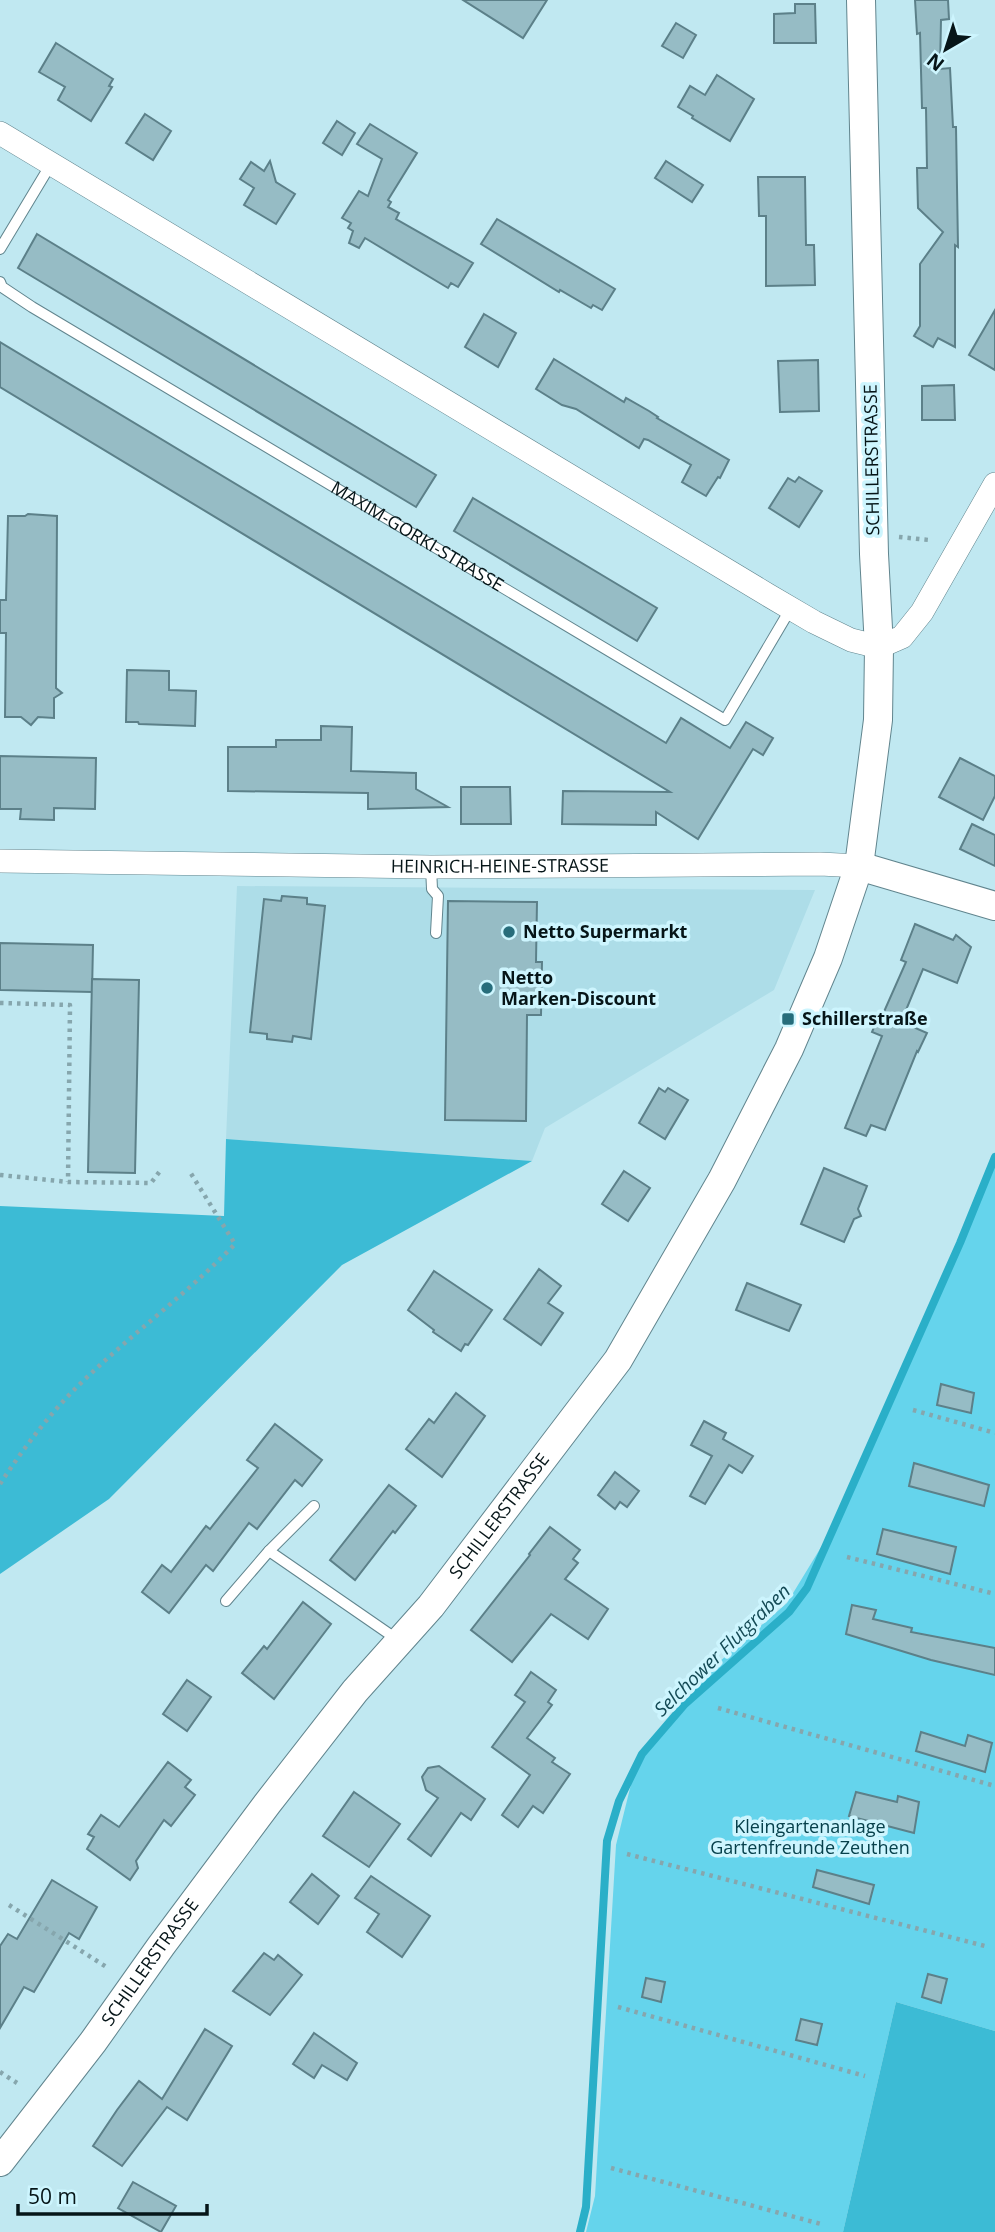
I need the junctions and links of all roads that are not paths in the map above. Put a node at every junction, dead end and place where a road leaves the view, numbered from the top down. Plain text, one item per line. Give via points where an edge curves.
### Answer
1 (861, 0) edge
2 (0, 133) edge
3 (51, 164) junction
4 (0, 249) edge
5 (0, 282) edge
6 (995, 484) edge
7 (791, 608) junction
8 (879, 647) junction
9 (0, 861) edge
10 (859, 866) junction
11 (431, 867) junction
12 (995, 906) edge
13 (436, 933) dead end
14 (314, 1506) dead end
15 (269, 1552) junction
16 (226, 1601) dead end
17 (400, 1641) junction
18 (0, 2162) edge

1 - 8 street, SCHILLERSTRASSE
2 - 3 street
3 - 4 lane
3 - 7 street
5 - 7 lane, MAXIM-GORKI-STRASSE via 32,307 725,720
6 - 8 street via 922,612 902,637
7 - 8 street via 851,640
8 - 10 street, SCHILLERSTRASSE via 878,720
9 - 11 street, HEINRICH-HEINE-STRASSE
10 - 11 street, HEINRICH-HEINE-STRASSE
10 - 12 street, HEINRICH-HEINE-STRASSE
10 - 17 street, SCHILLERSTRASSE via 828,958 789,1049 652,1303 618,1360
11 - 13 lane via 432,889 438,895
14 - 15 lane
15 - 16 lane
15 - 17 lane
17 - 18 street, SCHILLERSTRASSE via 267,1804

